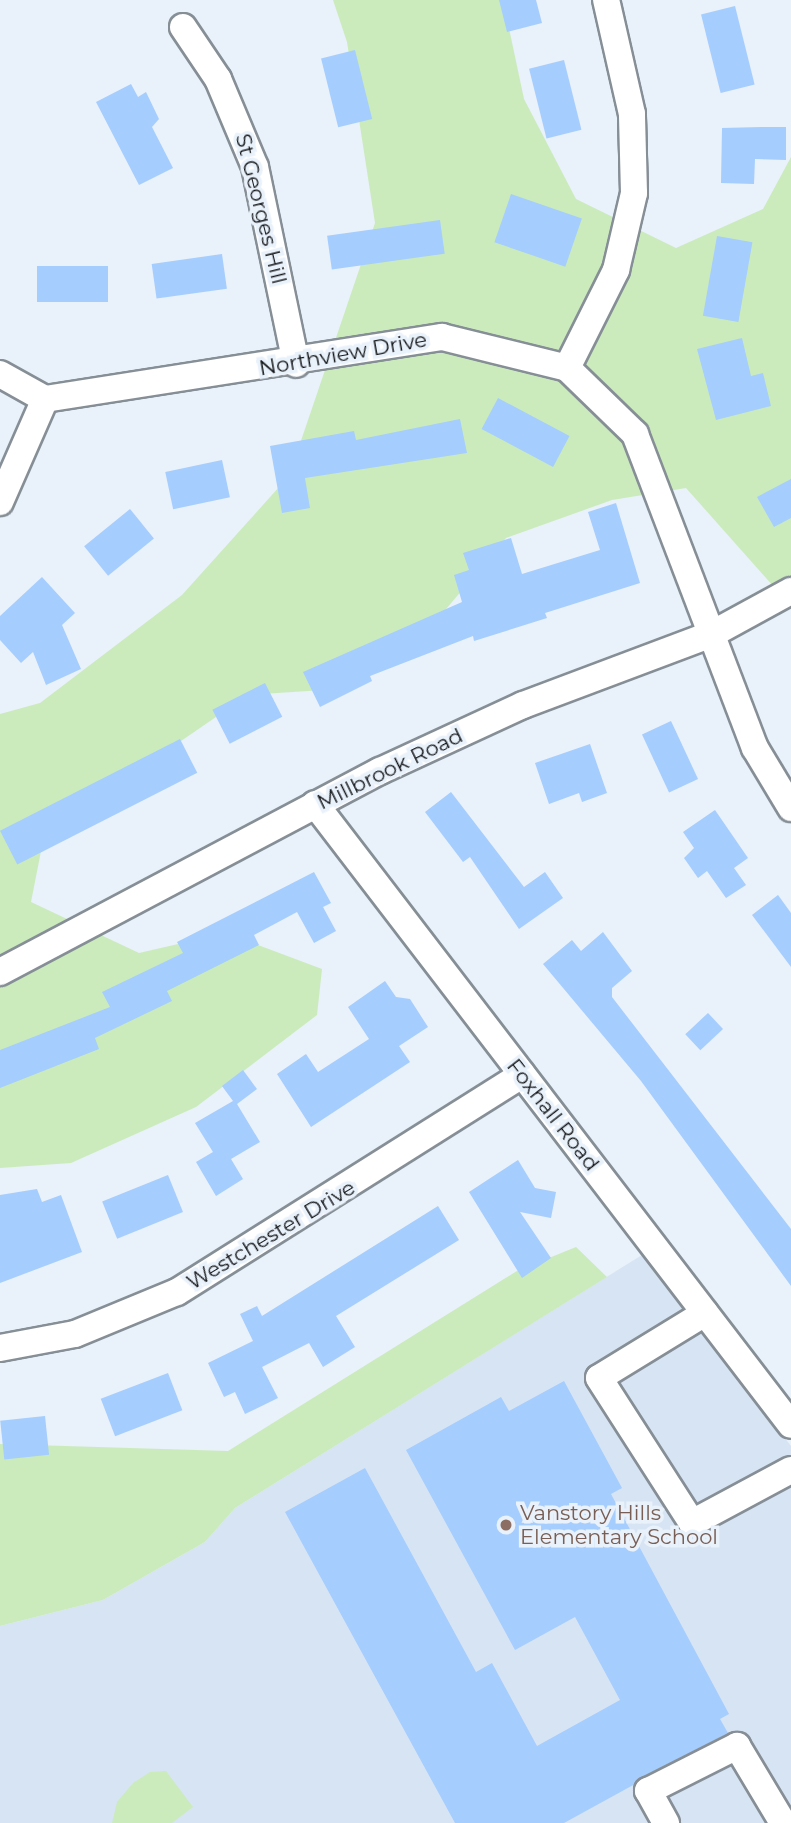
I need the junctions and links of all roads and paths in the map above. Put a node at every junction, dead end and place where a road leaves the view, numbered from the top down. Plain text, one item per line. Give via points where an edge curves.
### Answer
1 (606, 0) edge
2 (183, 27) dead end
3 (296, 364) junction
4 (567, 368) junction
5 (0, 374) edge
6 (45, 400) junction
7 (0, 502) edge
8 (791, 591) edge
9 (712, 634) junction
10 (316, 804) junction
11 (791, 808) edge
12 (0, 972) edge
13 (522, 1075) junction
14 (705, 1313) junction
15 (0, 1348) edge
16 (791, 1425) edge
17 (791, 1470) edge
18 (666, 1823) edge
19 (783, 1823) edge

1 - 4 street via 632,114 634,193 616,270
2 - 3 street, St Georges Hill via 218,79 255,167
3 - 4 street, Northview Drive via 442,337
3 - 6 street, Northview Drive
4 - 9 street via 635,434
5 - 6 street
6 - 7 street
8 - 9 street, Millbrook Road
9 - 10 street, Millbrook Road via 523,705
9 - 11 street via 754,748
10 - 12 street, Millbrook Road
10 - 13 street, Foxhall Road
13 - 14 street, Foxhall Road
13 - 15 street, Westchester Drive via 177,1292 75,1334
14 - 16 street, Foxhall Road
14 - 17 street via 598,1378 692,1523
18 - 19 street via 648,1791 737,1746

